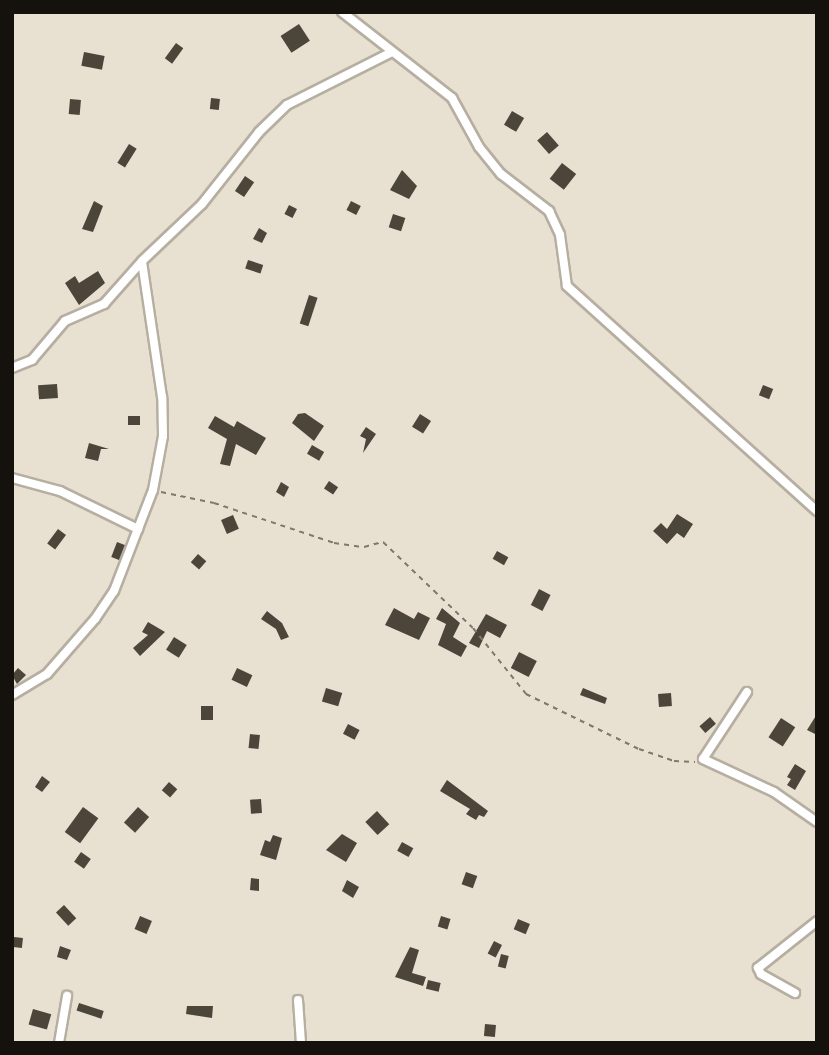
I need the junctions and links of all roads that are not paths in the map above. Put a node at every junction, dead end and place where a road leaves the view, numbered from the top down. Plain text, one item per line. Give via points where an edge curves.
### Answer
1 (342, 12) edge
2 (390, 53) junction
3 (142, 261) junction
4 (12, 368) edge
5 (12, 478) edge
6 (817, 511) edge
7 (138, 529) junction
8 (747, 692) dead end
9 (12, 695) edge
10 (817, 822) edge
11 (817, 921) edge
12 (795, 993) dead end
13 (67, 996) dead end
14 (298, 1000) dead end
15 (59, 1043) edge
16 (301, 1043) edge

1 - 2 street
2 - 3 street via 287,105 259,132 202,204
2 - 6 street via 453,98 479,147 501,174 549,211 560,235 567,286
3 - 4 street via 104,304 65,321 32,360
3 - 7 street via 162,397 163,436 153,490
5 - 7 street via 67,494
7 - 9 street via 114,591 95,619 47,674
8 - 10 street via 702,759 774,792
11 - 12 street via 758,968
13 - 15 street
14 - 16 street

